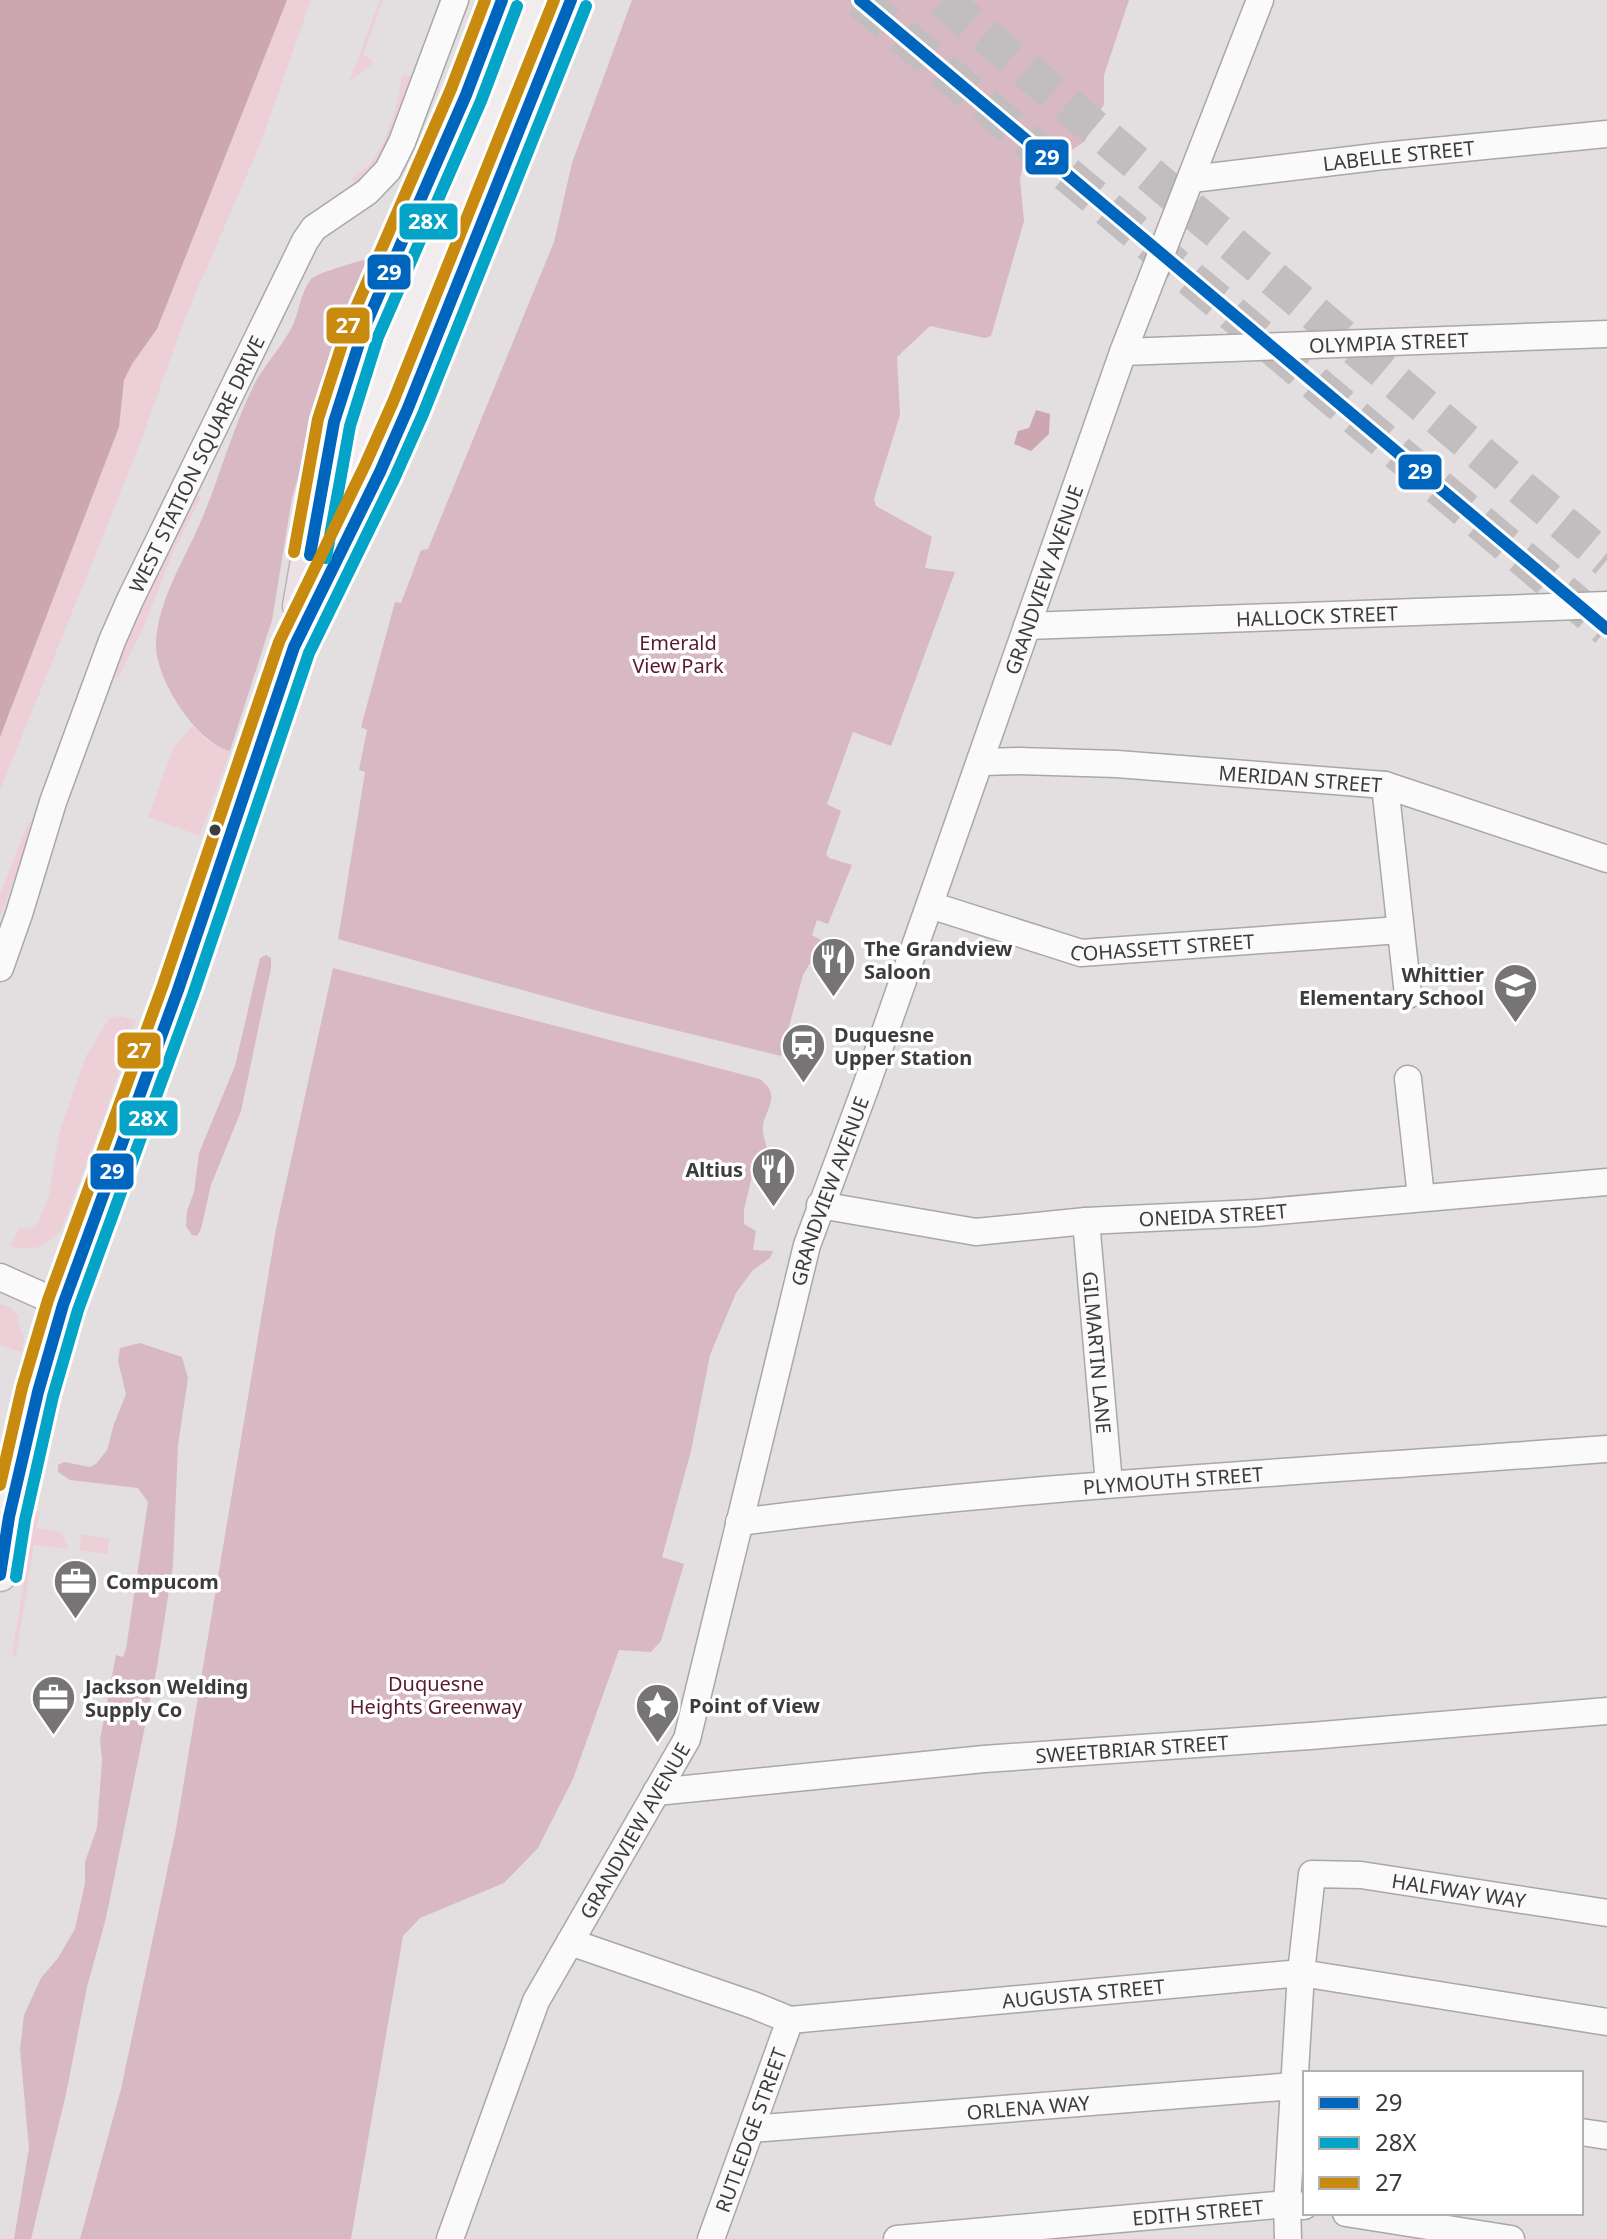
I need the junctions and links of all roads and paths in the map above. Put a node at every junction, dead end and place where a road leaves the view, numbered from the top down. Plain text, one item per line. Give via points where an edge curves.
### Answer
1 (455, 0) edge
2 (502, 0) edge
3 (530, 0) edge
4 (571, 0) edge
5 (1260, 0) edge
6 (1607, 134) edge
7 (1192, 179) junction
8 (1607, 334) edge
9 (1123, 352) junction
10 (1607, 605) edge
11 (1027, 626) junction
12 (294, 647) junction
13 (981, 762) junction
14 (1385, 785) junction
15 (1607, 859) edge
16 (930, 905) junction
17 (1400, 930) junction
18 (0, 968) edge
19 (1408, 995) dead end
20 (1408, 1079) dead end
21 (1607, 1182) edge
22 (1421, 1197) junction
23 (820, 1205) junction
24 (1086, 1221) junction
25 (0, 1277) edge
26 (63, 1305) junction
27 (1607, 1449) edge
28 (1109, 1484) junction
29 (739, 1522) junction
30 (0, 1575) edge
31 (1607, 1711) edge
32 (656, 1792) junction
33 (1607, 1913) edge
34 (570, 1942) junction
35 (1301, 1973) junction
36 (790, 2020) junction
37 (1607, 2022) edge
38 (1300, 2087) edge
39 (751, 2129) junction
40 (1583, 2132) edge
41 (1607, 2136) edge
42 (1296, 2205) edge
43 (1359, 2215) edge
44 (450, 2239) edge
45 (711, 2239) edge
46 (897, 2239) edge
47 (1288, 2239) edge
48 (1511, 2239) edge

1 - 18 street, WEST STATION SQUARE DRIVE via 388,170 367,192 314,228 305,241 130,600 74,740
2 - 12 highway via 363,331 328,452
3 - 12 main road via 377,389
4 - 12 highway via 380,472
5 - 7 street, GRANDVIEW AVENUE
6 - 7 street, LABELLE STREET
7 - 9 street, GRANDVIEW AVENUE
8 - 9 street, OLYMPIA STREET
9 - 11 street, GRANDVIEW AVENUE
10 - 11 street, HALLOCK STREET
11 - 13 street, GRANDVIEW AVENUE
12 - 26 main road via 178,990
13 - 14 street, MERIDAN STREET via 1117,764
13 - 16 street, GRANDVIEW AVENUE
14 - 15 street, MERIDAN STREET
14 - 17 street
16 - 17 street, COHASSETT STREET via 1081,953
16 - 23 street, GRANDVIEW AVENUE
17 - 19 street
20 - 22 street
21 - 22 street, ONEIDA STREET
22 - 24 street, ONEIDA STREET via 1255,1213
23 - 24 street, ONEIDA STREET via 976,1232
23 - 29 street, GRANDVIEW AVENUE
24 - 28 street, GILMARTIN LANE
25 - 26 street
26 - 30 main road via 31,1421
27 - 28 street, PLYMOUTH STREET
28 - 29 street, PLYMOUTH STREET
29 - 32 street, GRANDVIEW AVENUE via 687,1739
31 - 32 street, SWEETBRIAR STREET via 984,1759
32 - 34 street, GRANDVIEW AVENUE
33 - 35 street, HALFWAY WAY via 1361,1875 1312,1874
34 - 36 street, AUGUSTA STREET
34 - 44 street, GRANDVIEW AVENUE via 536,2001
35 - 36 street, AUGUSTA STREET
35 - 37 street, AUGUSTA STREET
35 - 38 street
36 - 39 street, RUTLEDGE STREET
38 - 39 street, ORLENA WAY
38 - 42 street
39 - 45 street, RUTLEDGE STREET
40 - 41 street
42 - 46 street, EDITH STREET
42 - 47 street
43 - 48 street

